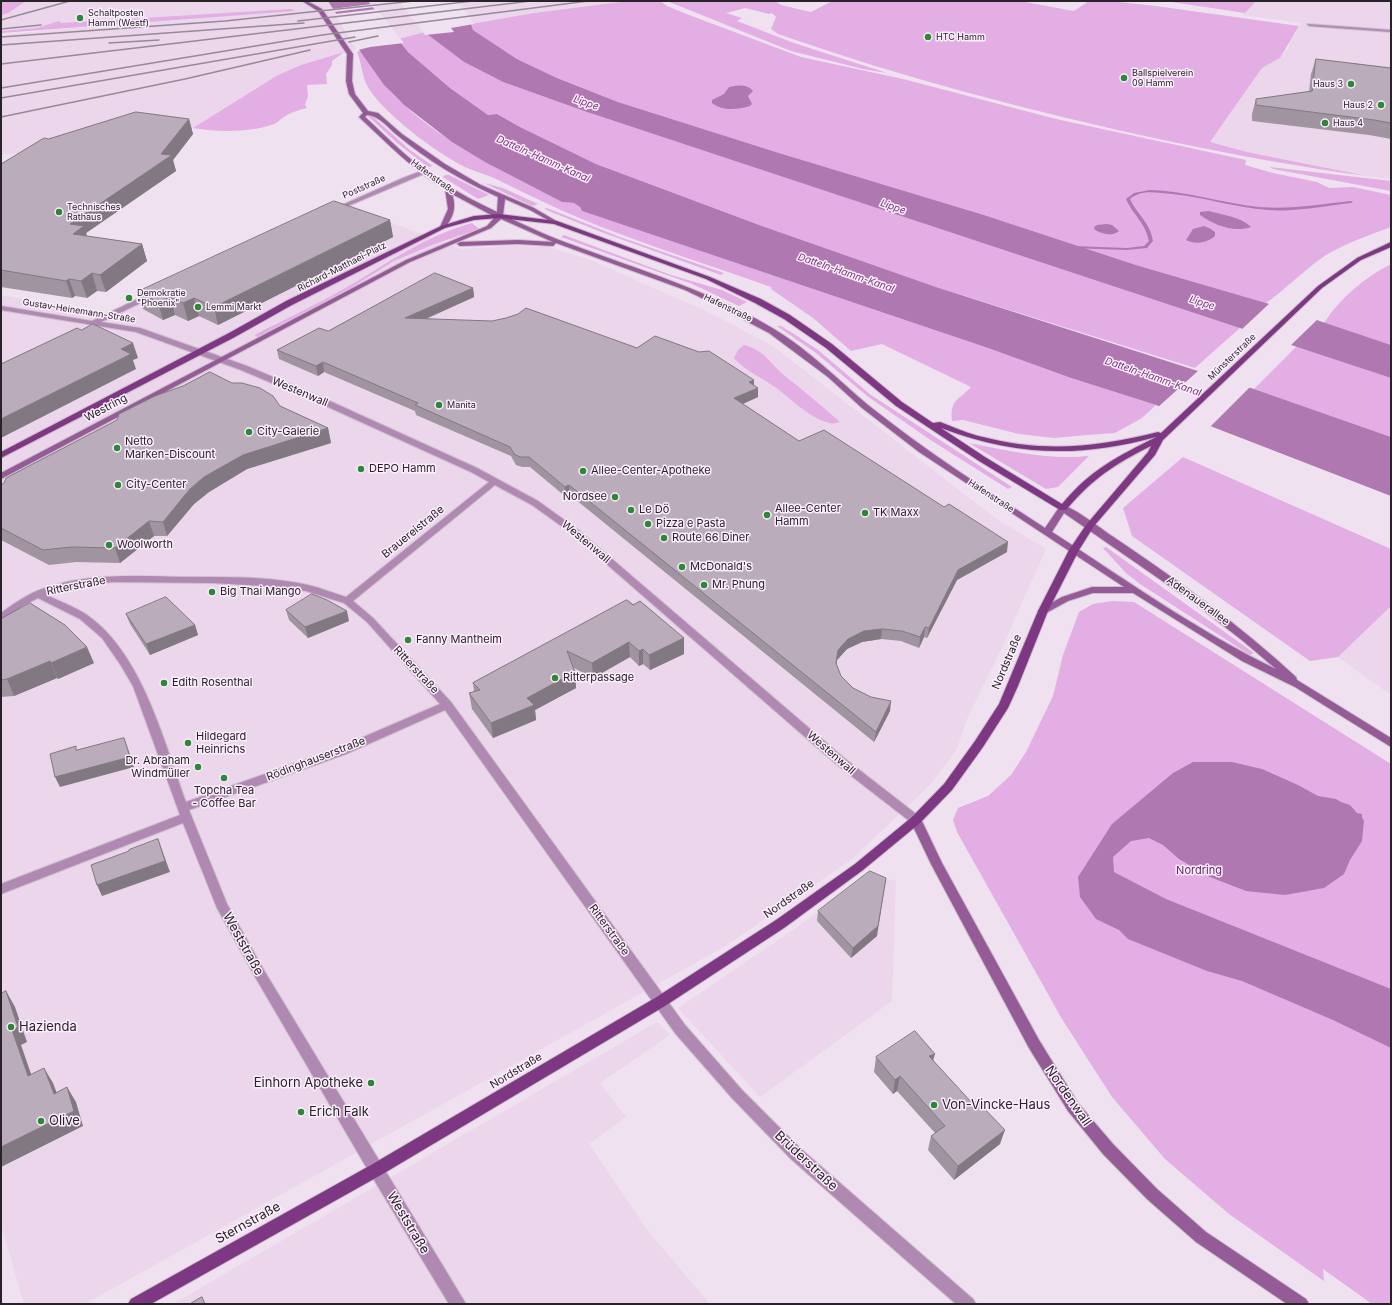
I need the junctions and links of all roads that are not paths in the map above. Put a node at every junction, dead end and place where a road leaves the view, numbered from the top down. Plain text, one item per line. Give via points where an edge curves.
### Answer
1 (304, 1) edge
2 (1309, 25) dead end
3 (1391, 31) edge
4 (366, 113) junction
5 (424, 172) junction
6 (448, 190) junction
7 (501, 196) junction
8 (329, 212) edge
9 (499, 216) junction
10 (555, 222) junction
11 (443, 227) junction
12 (452, 244) junction
13 (1391, 244) edge
14 (565, 245) junction
15 (159, 292) edge
16 (1, 308) edge
17 (95, 323) junction
18 (199, 352) junction
19 (220, 359) junction
20 (921, 418) junction
21 (1168, 432) junction
22 (1159, 439) junction
23 (1, 455) edge
24 (1, 476) edge
25 (495, 481) junction
26 (1063, 508) junction
27 (1090, 525) junction
28 (1047, 532) junction
29 (1074, 550) junction
30 (1134, 590) junction
31 (37, 594) junction
32 (347, 602) junction
33 (1043, 611) junction
34 (1, 618) edge
35 (1300, 686) junction
36 (448, 705) junction
37 (1391, 742) edge
38 (184, 813) junction
39 (916, 820) junction
40 (1, 890) edge
41 (660, 1002) junction
42 (376, 1170) junction
43 (136, 1304) edge
44 (458, 1304) edge
45 (968, 1304) edge
46 (1301, 1304) edge

1 - 4 main road, Hafenstraße via 320,10 350,54 352,94
2 - 3 street
4 - 5 main road, Hafenstraße via 362,117 364,120
4 - 7 main road, Hafenstraße via 376,114 400,135 443,165
5 - 6 main road, Hafenstraße
5 - 8 street, Poststraße
6 - 9 main road, Hafenstraße
6 - 11 main road via 453,204
7 - 9 main road via 503,205
7 - 10 main road, Hafenstraße
9 - 10 main road, Richard-Matthaei-Platz
9 - 11 main road, Richard-Matthaei-Platz via 474,218
9 - 12 main road via 489,227
9 - 14 main road, Hafenstraße
10 - 20 main road, Hafenstraße via 708,278 788,317 829,346 898,404
11 - 18 main road, Richard-Matthaei-Platz via 289,303
12 - 14 main road via 536,242
12 - 19 main road via 408,261
13 - 21 main road, Münsterstraße via 1359,259 1308,297
14 - 28 main road, Hafenstraße via 687,289 772,331 795,346 922,450
15 - 17 street
16 - 17 street, Gustav-Heinemann-Straße
17 - 18 street, Gustav-Heinemann-Straße via 137,330
18 - 19 street, Westenwall
18 - 23 main road, Westring
19 - 24 main road, Westring
19 - 25 street, Westenwall via 329,404
20 - 21 main road via 980,439 1022,447 1078,450 1124,443
20 - 26 main road, Hafenstraße
21 - 22 main road, Münsterstraße
22 - 26 main road via 1098,472
22 - 27 main road, Münsterstraße via 1152,453
25 - 32 street, Brauereistraße
25 - 39 street, Westenwall via 535,503 574,532 846,766
26 - 27 main road, Hafenstraße
26 - 28 main road
27 - 29 main road, Nordstraße
27 - 35 main road, Adenauerallee via 1263,650
28 - 29 main road, Hafenstraße
29 - 30 main road, Adenauerallee
29 - 33 main road, Nordstraße
30 - 33 main road via 1092,590 1065,599
30 - 35 main road, Adenauerallee via 1246,659
31 - 32 street, Ritterstraße via 68,585 100,580 212,580 307,588
31 - 34 street, Ritterstraße
31 - 38 street, Weststraße via 83,616 105,636 124,662 138,686
32 - 36 street, Ritterstraße via 370,620
33 - 39 main road, Nordstraße via 1004,705 948,787
35 - 37 main road, Adenauerallee
36 - 38 street, Rödinghauserstraße via 342,751
36 - 41 street, Ritterstraße
38 - 40 street, Rödinghauserstraße
38 - 42 street, Weststraße via 221,905
39 - 41 main road, Nordstraße via 859,867 786,919
39 - 46 main road, Nordenwall via 1034,1044 1073,1106 1108,1149 1152,1194 1201,1237
41 - 42 main road, Nordstraße
41 - 45 street, Brüderstraße via 737,1094 796,1154
42 - 43 main road, Sternstraße
42 - 44 street, Weststraße

